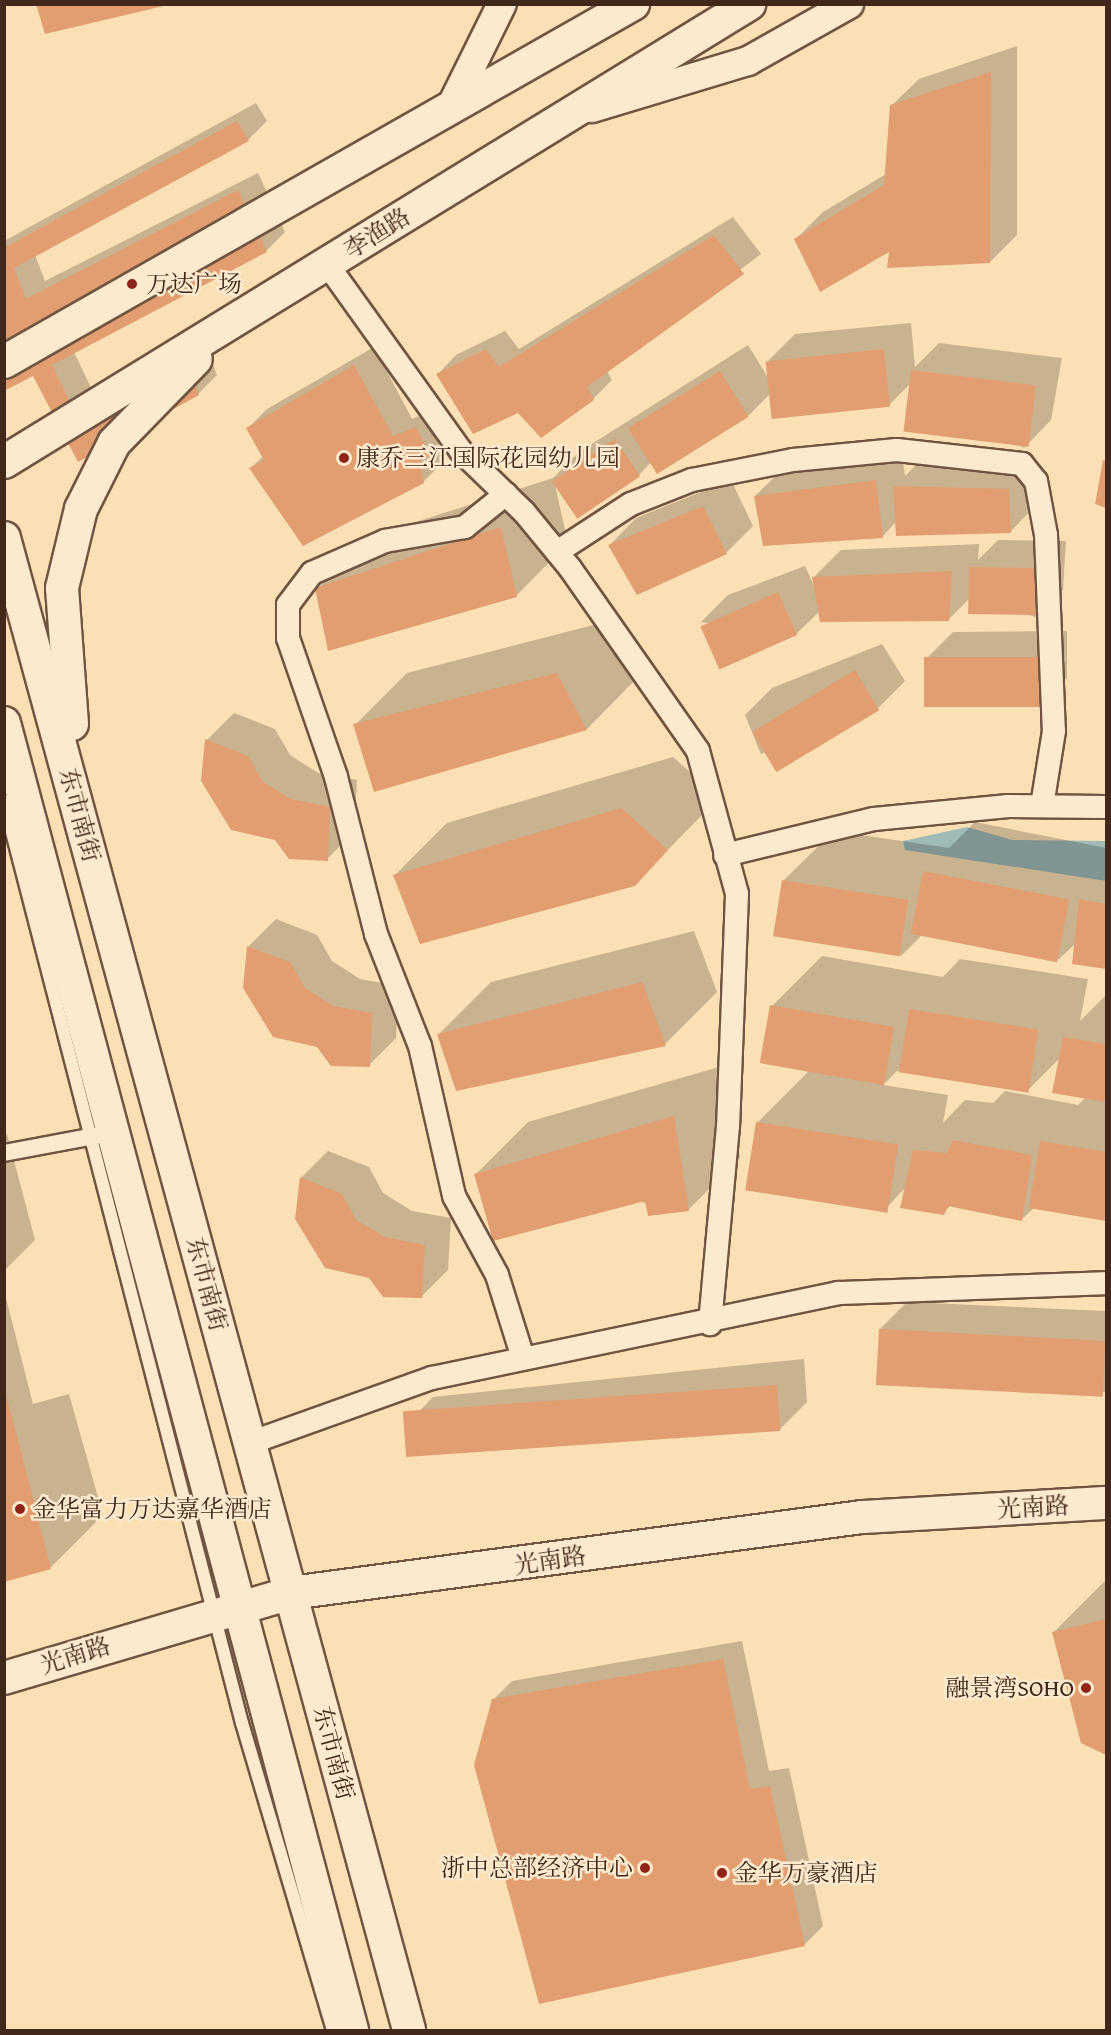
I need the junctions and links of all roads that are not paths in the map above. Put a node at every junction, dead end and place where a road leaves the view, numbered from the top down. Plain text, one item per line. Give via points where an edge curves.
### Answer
1 (502, 4) edge
2 (633, 4) edge
3 (749, 4) edge
4 (849, 4) edge
5 (450, 109) junction
6 (570, 114) junction
7 (327, 264) junction
8 (238, 319) junction
9 (4, 362) edge
10 (4, 462) edge
11 (506, 494) junction
12 (4, 538) edge
13 (557, 552) junction
14 (4, 723) edge
15 (4, 801) edge
16 (1042, 806) junction
17 (1107, 807) edge
18 (84, 832) junction
19 (725, 855) junction
20 (103, 1134) junction
21 (4, 1153) edge
22 (1107, 1283) edge
23 (710, 1324) junction
24 (523, 1358) junction
25 (250, 1443) junction
26 (1107, 1503) edge
27 (291, 1593) junction
28 (224, 1608) junction
29 (4, 1678) edge
30 (333, 2031) edge
31 (352, 2031) edge
32 (409, 2031) edge

1 - 5 street
2 - 5 main road
3 - 6 main road, 李渔路
4 - 6 street via 748,61
5 - 9 main road
6 - 7 main road, 李渔路
7 - 8 main road, 李渔路
7 - 11 street via 461,451
8 - 10 main road, 李渔路
8 - 18 main road via 114,443 81,508 62,588 65,673
11 - 13 street
11 - 24 street via 465,527 385,541 312,573 288,605 288,638 336,777 376,934 420,1046 454,1196 497,1275
12 - 18 main road, 东市南街
13 - 16 street via 631,504 692,480 793,460 897,450 1022,464 1036,481 1046,535 1054,731
13 - 19 street via 698,751
14 - 20 main road, 东市南街
15 - 20 lane
16 - 17 street
16 - 19 street via 874,819
18 - 25 main road, 东市南街
19 - 23 street via 737,894 738,960
20 - 21 street
20 - 28 main road, 东市南街
22 - 23 street via 838,1293
23 - 24 street
24 - 25 street via 432,1378
25 - 27 main road, 东市南街
26 - 27 main road, 光南路 via 861,1517
27 - 28 main road, 光南路
27 - 32 main road, 东市南街
28 - 29 main road, 光南路
28 - 30 lane
28 - 31 main road, 东市南街

